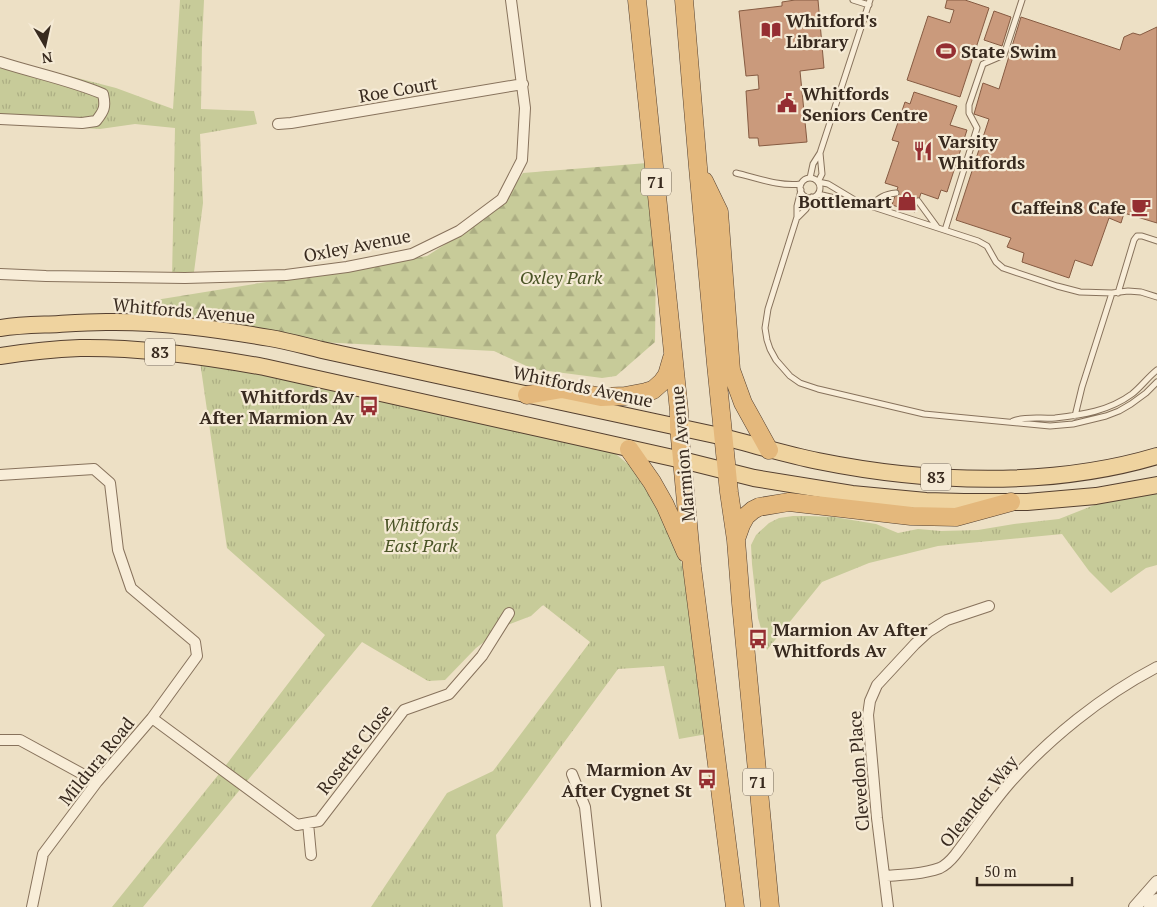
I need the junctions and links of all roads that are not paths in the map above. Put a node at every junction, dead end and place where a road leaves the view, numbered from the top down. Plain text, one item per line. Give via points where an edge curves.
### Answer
1 (511, 0) edge
2 (637, 0) edge
3 (684, 0) edge
4 (853, 0) edge
5 (1022, 0) edge
6 (869, 3) edge
7 (0, 62) edge
8 (523, 84) junction
9 (0, 119) edge
10 (278, 124) dead end
11 (820, 153) junction
12 (698, 167) junction
13 (736, 173) dead end
14 (822, 174) junction
15 (810, 178) junction
16 (818, 182) junction
17 (828, 184) junction
18 (801, 187) junction
19 (896, 193) dead end
20 (818, 194) junction
21 (812, 197) junction
22 (855, 201) junction
23 (918, 201) dead end
24 (870, 206) junction
25 (797, 218) junction
26 (937, 227) junction
27 (945, 230) junction
28 (1157, 241) edge
29 (0, 274) edge
30 (1115, 293) junction
31 (1157, 297) edge
32 (0, 328) edge
33 (673, 353) junction
34 (0, 356) edge
35 (1157, 370) edge
36 (1157, 382) edge
37 (527, 395) junction
38 (1075, 416) junction
39 (1011, 422) junction
40 (678, 427) junction
41 (723, 437) junction
42 (628, 449) junction
43 (769, 450) junction
44 (1157, 456) edge
45 (682, 460) junction
46 (727, 472) junction
47 (0, 475) edge
48 (1157, 485) edge
49 (1011, 502) junction
50 (736, 540) junction
51 (692, 567) junction
52 (990, 606) dead end
53 (509, 613) dead end
54 (1157, 667) edge
55 (152, 718) junction
56 (0, 740) edge
57 (572, 774) dead end
58 (97, 782) junction
59 (308, 823) junction
60 (311, 855) dead end
61 (885, 876) junction
62 (1157, 882) edge
63 (1157, 900) edge
64 (32, 907) edge
65 (596, 907) edge
66 (735, 907) edge
67 (770, 907) edge
68 (888, 907) edge
69 (1135, 907) edge
70 (1150, 907) edge

1 - 8 street, Oxley Avenue
2 - 33 highway, Marmion Avenue / 71
3 - 12 highway, 71
4 - 6 lane
5 - 27 lane via 1004,55 983,64 969,105 969,113 977,128
6 - 11 lane
7 - 9 street via 83,86 103,94 105,102 104,112 96,121
8 - 10 street, Roe Court
8 - 29 street, Oxley Avenue via 522,160 502,199 459,231 412,254 286,275 185,278
11 - 14 lane
11 - 15 lane
12 - 41 highway, 71
12 - 43 highway via 718,212 731,370 743,403
13 - 18 lane
14 - 16 lane
14 - 17 lane
15 - 16 lane
15 - 18 lane via 804,180
16 - 17 lane
16 - 20 lane
17 - 22 lane
18 - 21 lane via 805,196
18 - 25 lane
19 - 24 lane via 879,198
20 - 21 lane
20 - 22 lane
21 - 25 lane
22 - 24 lane
23 - 26 lane
24 - 26 lane
25 - 39 lane via 765,328 770,349 790,376 818,389 924,414
26 - 27 lane
27 - 30 lane via 987,246 1003,268 1080,292
28 - 30 lane via 1137,236
30 - 31 lane via 1141,292
30 - 38 lane
32 - 37 main road, Whitfords Avenue / 83 via 107,322 220,330 272,338
33 - 37 highway via 667,375 653,390 601,397 562,389
33 - 40 highway, Marmion Avenue / 71
34 - 42 main road, 83 via 80,348 208,357
35 - 38 lane via 1132,394 1112,406
36 - 39 lane via 1131,404 1093,420 1050,426
37 - 40 main road, Whitfords Avenue / 83
38 - 39 lane
40 - 41 main road, Whitfords Avenue / 83
40 - 45 highway, Marmion Avenue / 71
41 - 43 main road, Whitfords Avenue / 83
41 - 46 highway, 71
42 - 45 main road, 83
42 - 51 highway via 665,505
43 - 44 main road, Whitfords Avenue / 83 via 867,470 967,478 1085,472
45 - 46 main road, 83
45 - 51 highway, Marmion Avenue / 71
46 - 49 main road, 83 via 877,497
46 - 50 highway, 71
47 - 55 street, Mildura Road via 94,469 110,483 118,550 131,588 195,642 197,656
48 - 49 main road, 83 via 1071,499
49 - 50 highway via 956,517 911,516 789,502 753,510 741,524
50 - 67 highway, 71
51 - 66 highway, Marmion Avenue / 71
52 - 61 street, Clevedon Place via 947,620 928,632 873,692 868,715
53 - 59 street, Rosette Close via 482,656 449,694 404,710 319,821
54 - 61 street, Oleander Way via 1099,703 1048,745 1008,786 948,862 917,873
55 - 58 street, Mildura Road
55 - 59 street via 297,825
56 - 58 street via 20,740
57 - 65 street via 585,807
58 - 64 street, Mildura Road via 43,854
59 - 60 street
61 - 68 street, Clevedon Place
62 - 69 street
63 - 70 street

